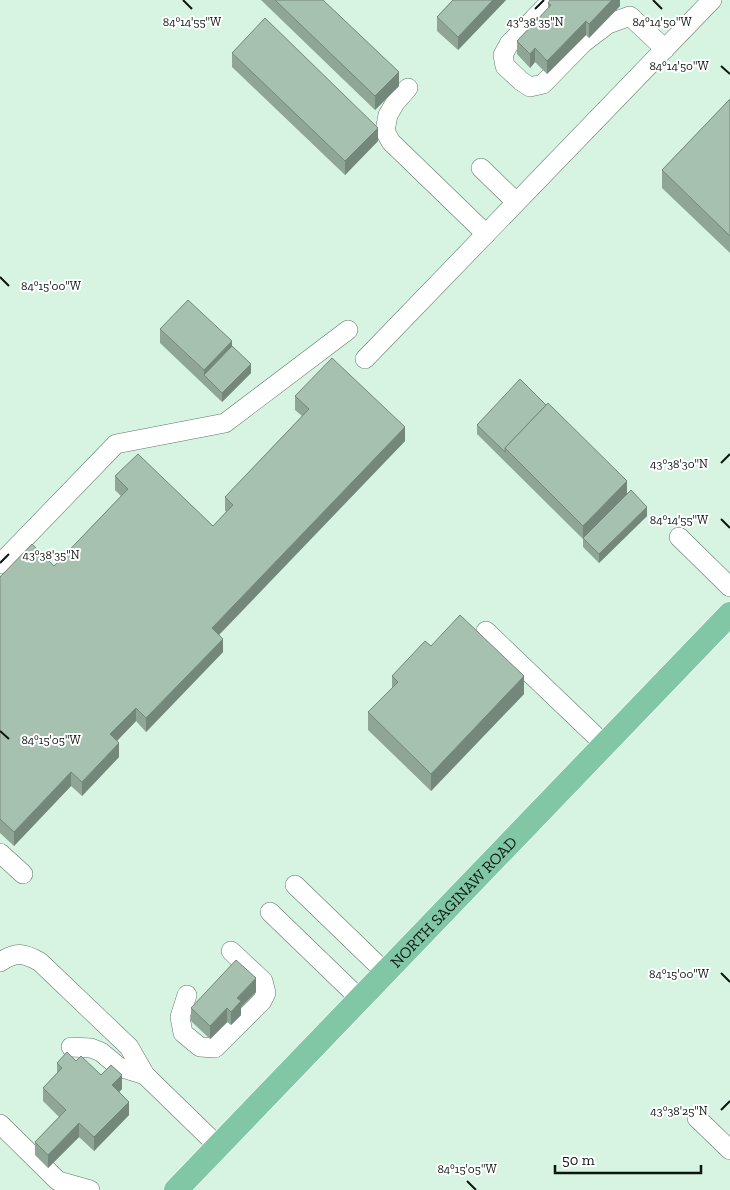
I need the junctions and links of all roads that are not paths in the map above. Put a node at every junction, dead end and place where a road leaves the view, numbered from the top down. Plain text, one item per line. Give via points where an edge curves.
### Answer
1 (552, 0) edge
2 (712, 0) edge
3 (665, 49) junction
4 (408, 88) dead end
5 (481, 168) dead end
6 (516, 202) junction
7 (486, 234) junction
8 (348, 330) dead end
9 (364, 359) dead end
10 (679, 537) dead end
11 (0, 564) edge
12 (730, 587) edge
13 (730, 614) edge
14 (486, 630) dead end
15 (604, 744) junction
16 (0, 853) edge
17 (23, 874) dead end
18 (295, 885) dead end
19 (270, 912) dead end
20 (232, 950) dead end
21 (0, 962) edge
22 (385, 972) junction
23 (187, 995) dead end
24 (360, 998) junction
25 (71, 1047) dead end
26 (145, 1075) junction
27 (697, 1118) dead end
28 (0, 1124) edge
29 (218, 1146) junction
30 (730, 1150) edge
31 (90, 1190) edge
32 (176, 1190) edge

1 - 3 street via 509,44 503,55 505,66 530,87 543,84 583,43 608,24 630,16
2 - 3 street
3 - 6 street
4 - 7 street via 388,115 385,131 391,142
5 - 6 street
6 - 7 street
7 - 9 street
8 - 11 street via 225,423 116,444
10 - 12 street
13 - 15 main road, NORTH SAGINAW ROAD
14 - 15 street
15 - 22 main road, NORTH SAGINAW ROAD
16 - 17 street
18 - 22 street
19 - 24 street
20 - 23 street via 262,981 266,993 262,1001 215,1048 200,1047 183,1033 180,1017
21 - 26 street via 9,956 26,954 40,962 129,1047
22 - 24 main road, NORTH SAGINAW ROAD
24 - 29 main road, NORTH SAGINAW ROAD
25 - 26 street via 102,1052 119,1067
26 - 29 street
27 - 30 street
28 - 31 street via 58,1181
29 - 32 main road, NORTH SAGINAW ROAD

